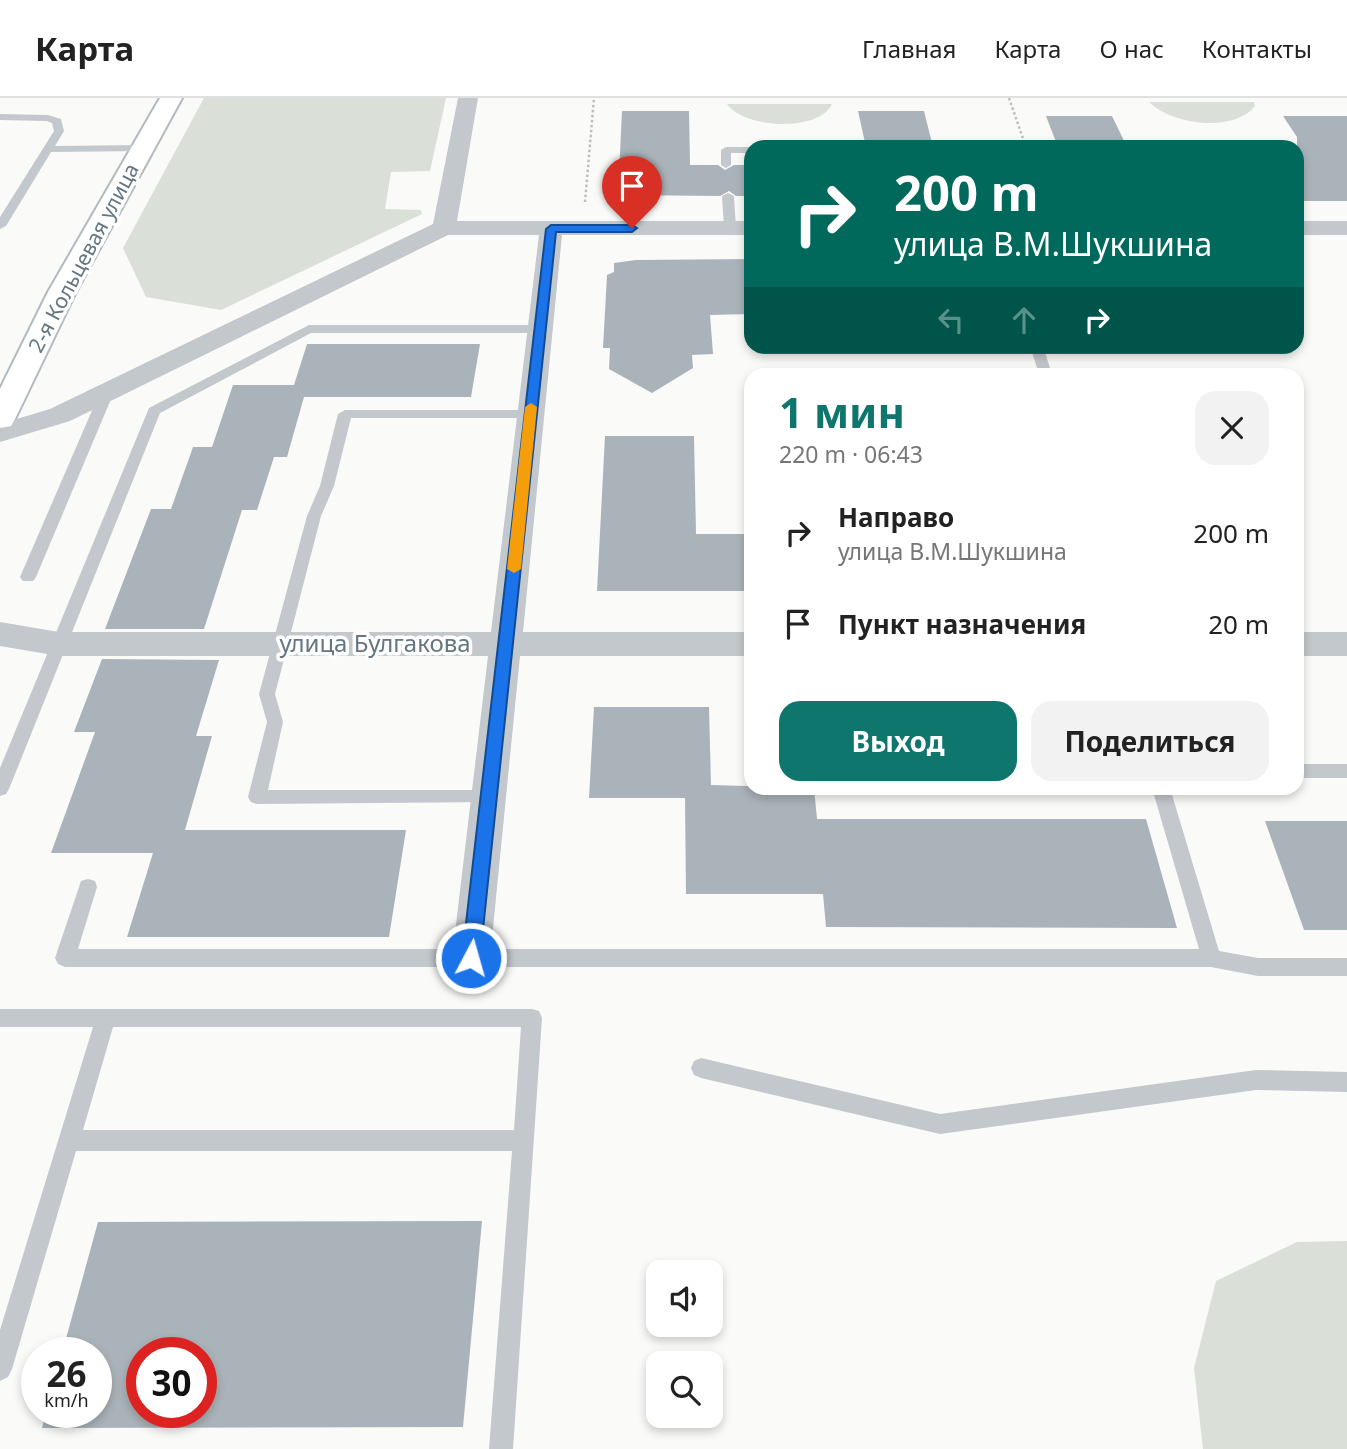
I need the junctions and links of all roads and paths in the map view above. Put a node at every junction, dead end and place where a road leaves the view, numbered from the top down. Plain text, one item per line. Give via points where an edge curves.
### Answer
1 (171, 98) edge
2 (468, 98) edge
3 (594, 98) edge
4 (1009, 98) edge
5 (0, 117) edge
6 (1024, 140) edge
7 (143, 148) junction
8 (50, 149) junction
9 (744, 150) edge
10 (726, 165) dead end
11 (728, 196) dead end
12 (0, 226) edge
13 (444, 228) junction
14 (583, 228) junction
15 (1304, 228) edge
16 (1347, 228) edge
17 (551, 229) junction
18 (740, 229) edge
19 (540, 329) junction
20 (1039, 354) edge
21 (1043, 368) dead end
22 (107, 392) junction
23 (530, 414) junction
24 (0, 419) edge
25 (0, 433) edge
26 (28, 577) dead end
27 (0, 634) edge
28 (59, 644) junction
29 (281, 644) junction
30 (506, 644) junction
31 (744, 644) edge
32 (1304, 644) edge
33 (1347, 644) edge
34 (1304, 771) edge
35 (1347, 771) edge
36 (0, 789) edge
37 (1163, 795) edge
38 (489, 797) junction
39 (88, 887) dead end
40 (471, 958) junction
41 (1212, 958) junction
42 (1347, 967) edge
43 (0, 1018) edge
44 (106, 1018) junction
45 (701, 1068) dead end
46 (1347, 1082) edge
47 (523, 1140) junction
48 (68, 1141) junction
49 (0, 1369) edge
50 (501, 1449) edge

1 - 7 main road, 2-я Кольцевая улица
2 - 13 street
3 - 14 path
4 - 6 path
5 - 8 lane via 57,121 59,131
7 - 8 lane
7 - 24 main road, 2-я Кольцевая улица via 62,292
8 - 12 lane
9 - 10 lane via 726,150
11 - 18 lane
13 - 17 street
13 - 22 street
14 - 17 street
14 - 18 street
15 - 16 street
17 - 19 street
19 - 23 street
19 - 28 lane via 309,329 154,411
20 - 21 lane
22 - 25 street via 60,415
22 - 26 lane
23 - 29 lane via 345,414
23 - 30 street
27 - 28 street, улица Булгакова
28 - 29 street, улица Булгакова
28 - 36 lane
29 - 30 street, улица Булгакова
29 - 38 lane via 268,694 275,722 257,797
30 - 31 street, улица Булгакова
30 - 38 street
32 - 33 street
34 - 35 lane
37 - 41 lane
38 - 40 street
39 - 40 lane via 65,958
40 - 41 lane
41 - 42 lane via 1258,967
43 - 44 lane
44 - 47 lane via 532,1018
44 - 48 lane
45 - 46 lane via 940,1124 1256,1080
47 - 48 lane
47 - 50 lane
48 - 49 lane

